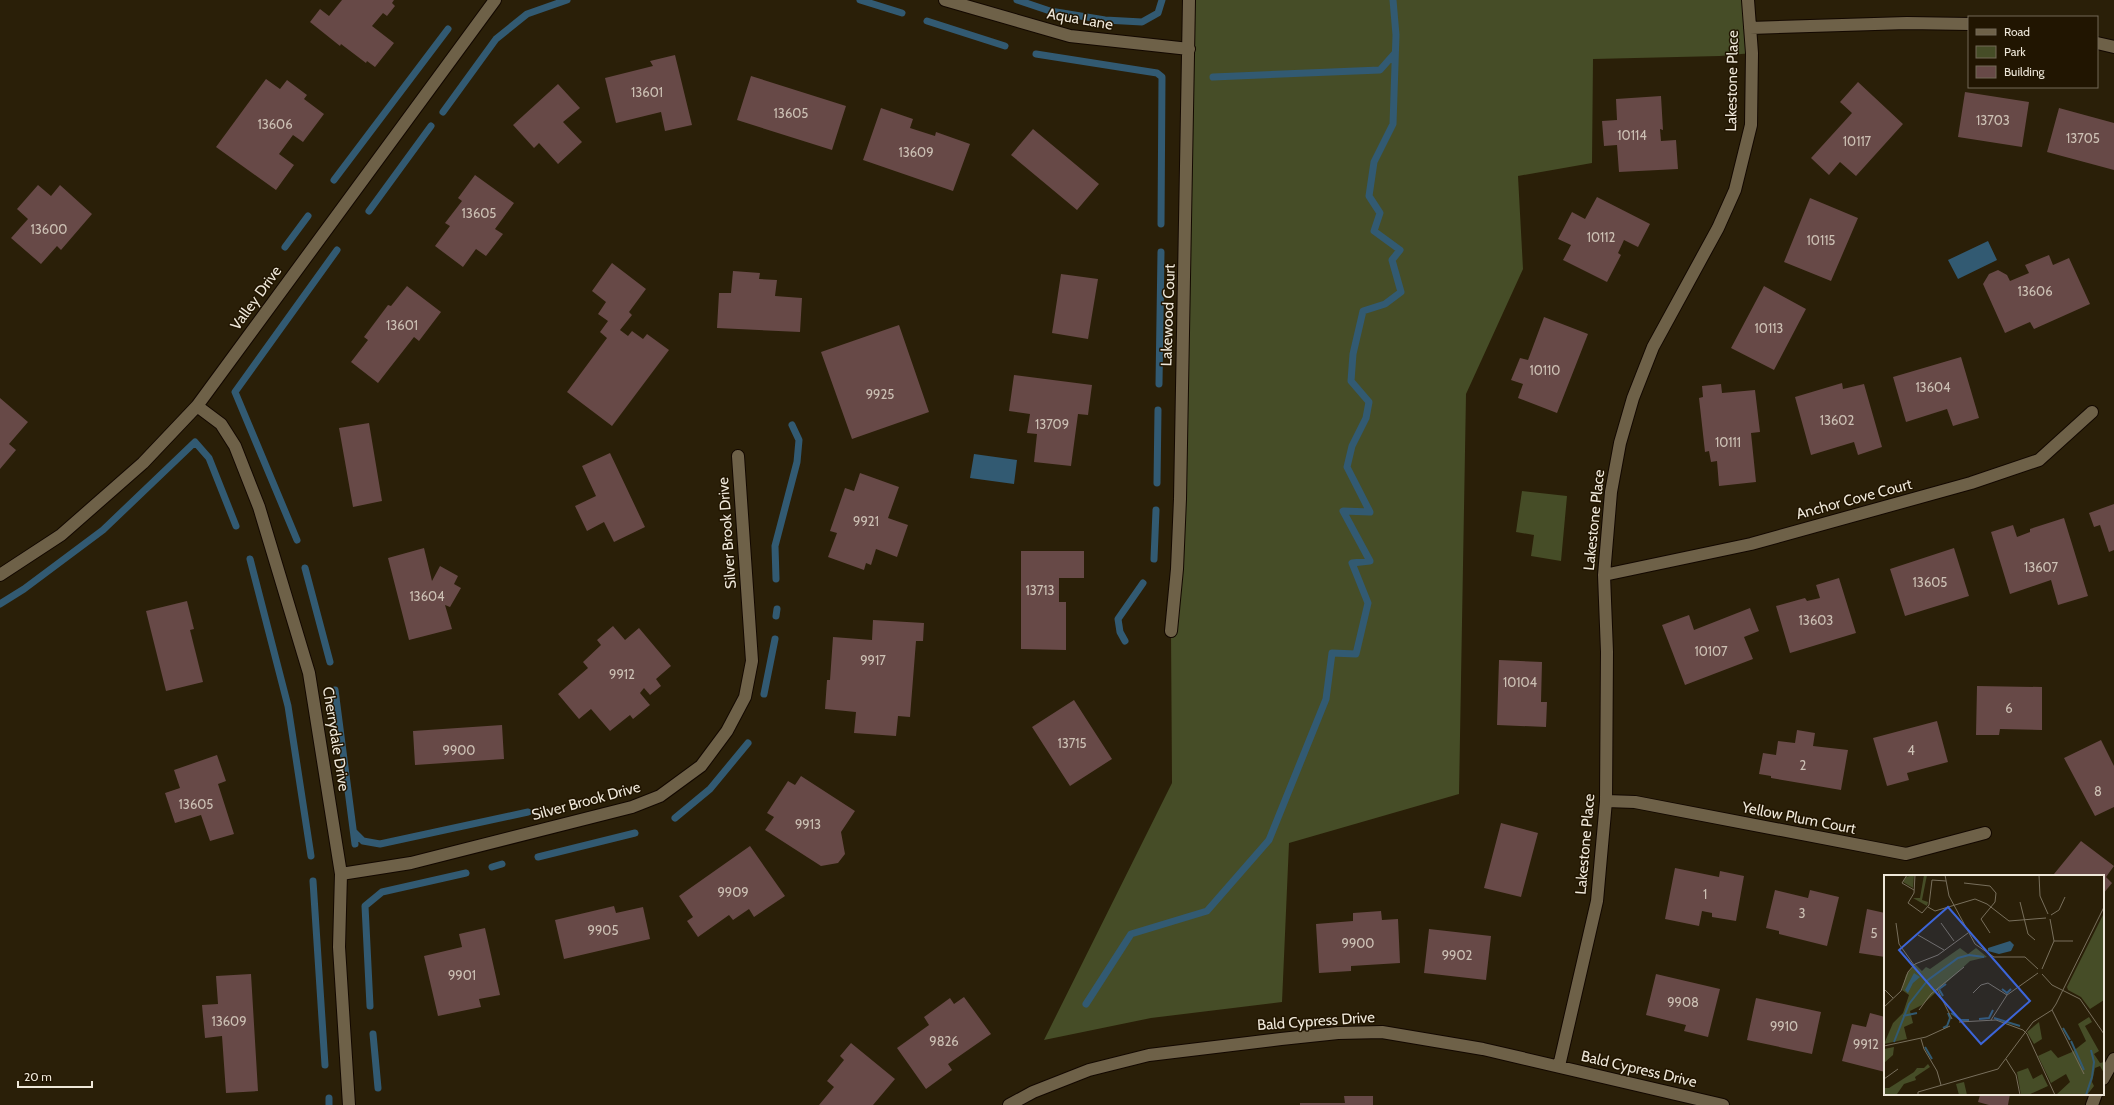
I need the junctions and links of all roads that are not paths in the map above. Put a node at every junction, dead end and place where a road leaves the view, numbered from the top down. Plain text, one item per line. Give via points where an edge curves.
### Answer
1 (495, 0) edge
2 (945, 0) edge
3 (1189, 0) edge
4 (1748, 0) edge
5 (1968, 24) edge
6 (1750, 28) junction
7 (2098, 43) edge
8 (2114, 47) edge
9 (1190, 49) junction
10 (197, 406) junction
11 (2092, 412) dead end
12 (738, 456) dead end
13 (0, 575) edge
14 (1604, 575) junction
15 (1171, 631) dead end
16 (1606, 801) junction
17 (1985, 834) dead end
18 (341, 874) junction
19 (2114, 1059) edge
20 (1559, 1066) junction
21 (2104, 1077) edge
22 (2096, 1095) edge
23 (349, 1105) edge
24 (1009, 1105) edge
25 (1723, 1105) edge
26 (2092, 1105) edge

1 - 10 street, Valley Drive
2 - 9 street, Aqua Lane via 1070,36
3 - 9 street, Lakewood Court
4 - 6 street, Lakestone Place
5 - 6 street via 1907,23
6 - 14 street, Lakestone Place via 1750,125 1735,190 1718,228 1653,347 1633,398 1620,443 1611,492
7 - 8 street
9 - 15 street, Lakewood Court via 1178,568
10 - 13 street, Valley Drive via 143,463 61,535
10 - 18 street, Cherrydale Drive via 221,424 235,446 260,507 309,673
11 - 14 street, Anchor Cove Court via 2039,460 1971,483 1751,544
12 - 18 street, Silver Brook Drive via 752,661 743,700 727,731 700,766 660,796 632,807 411,863
14 - 16 street, Lakestone Place via 1607,652
16 - 17 street, Yellow Plum Court via 1635,802 1906,854
16 - 20 street, Lakestone Place via 1597,900
18 - 23 street, Cherrydale Drive via 339,947
19 - 21 street
20 - 24 street, Bald Cypress Drive via 1483,1049 1382,1032 1338,1034 1149,1055 1089,1070 1033,1092
20 - 25 street, Bald Cypress Drive
22 - 26 street

